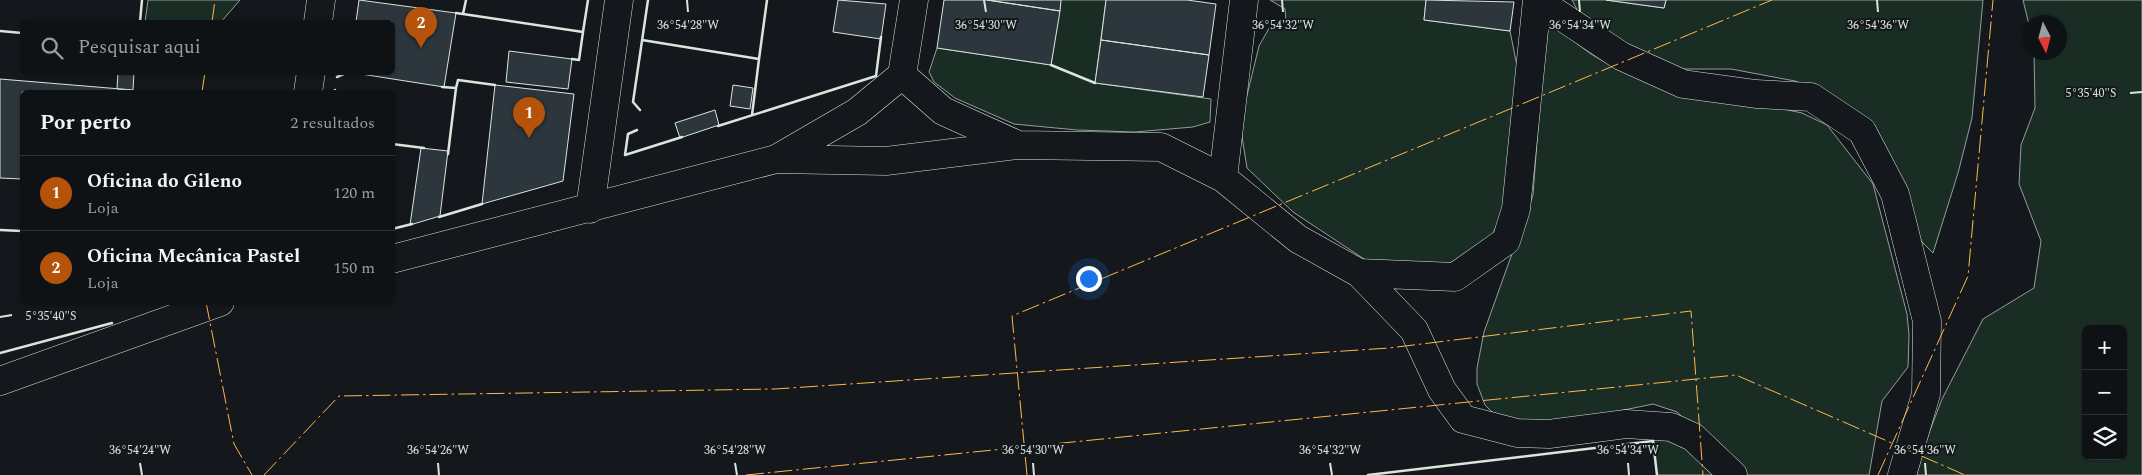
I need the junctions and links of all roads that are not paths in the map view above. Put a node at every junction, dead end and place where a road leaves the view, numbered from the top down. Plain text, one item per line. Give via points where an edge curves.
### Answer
1 (321, 0) edge
2 (619, 0) edge
3 (914, 0) edge
4 (1244, 0) edge
5 (1537, 0) edge
6 (318, 20) edge
7 (311, 75) edge
8 (902, 75) junction
9 (308, 90) edge
10 (1018, 145) junction
11 (776, 159) junction
12 (1223, 178) junction
13 (590, 210) junction
14 (395, 258) edge
15 (1359, 274) junction
16 (212, 305) edge
17 (0, 381) edge
18 (1733, 475) edge
19 (1902, 475) edge

1 - 6 street
2 - 13 street
3 - 8 street
4 - 12 street
5 - 15 street via 1516,209 1506,241 1455,277
5 - 19 street via 1621,56 1683,84 1756,94 1811,97 1862,131 1895,194 1927,321 1926,394
7 - 9 street
8 - 10 street via 943,111
8 - 11 street via 857,112
10 - 11 street via 886,161
10 - 12 street via 1161,147
11 - 13 street
12 - 15 street via 1298,239
13 - 14 street
15 - 18 street via 1414,330 1442,390 1463,419 1517,433 1549,434 1626,424 1671,427 1693,437
16 - 17 street

